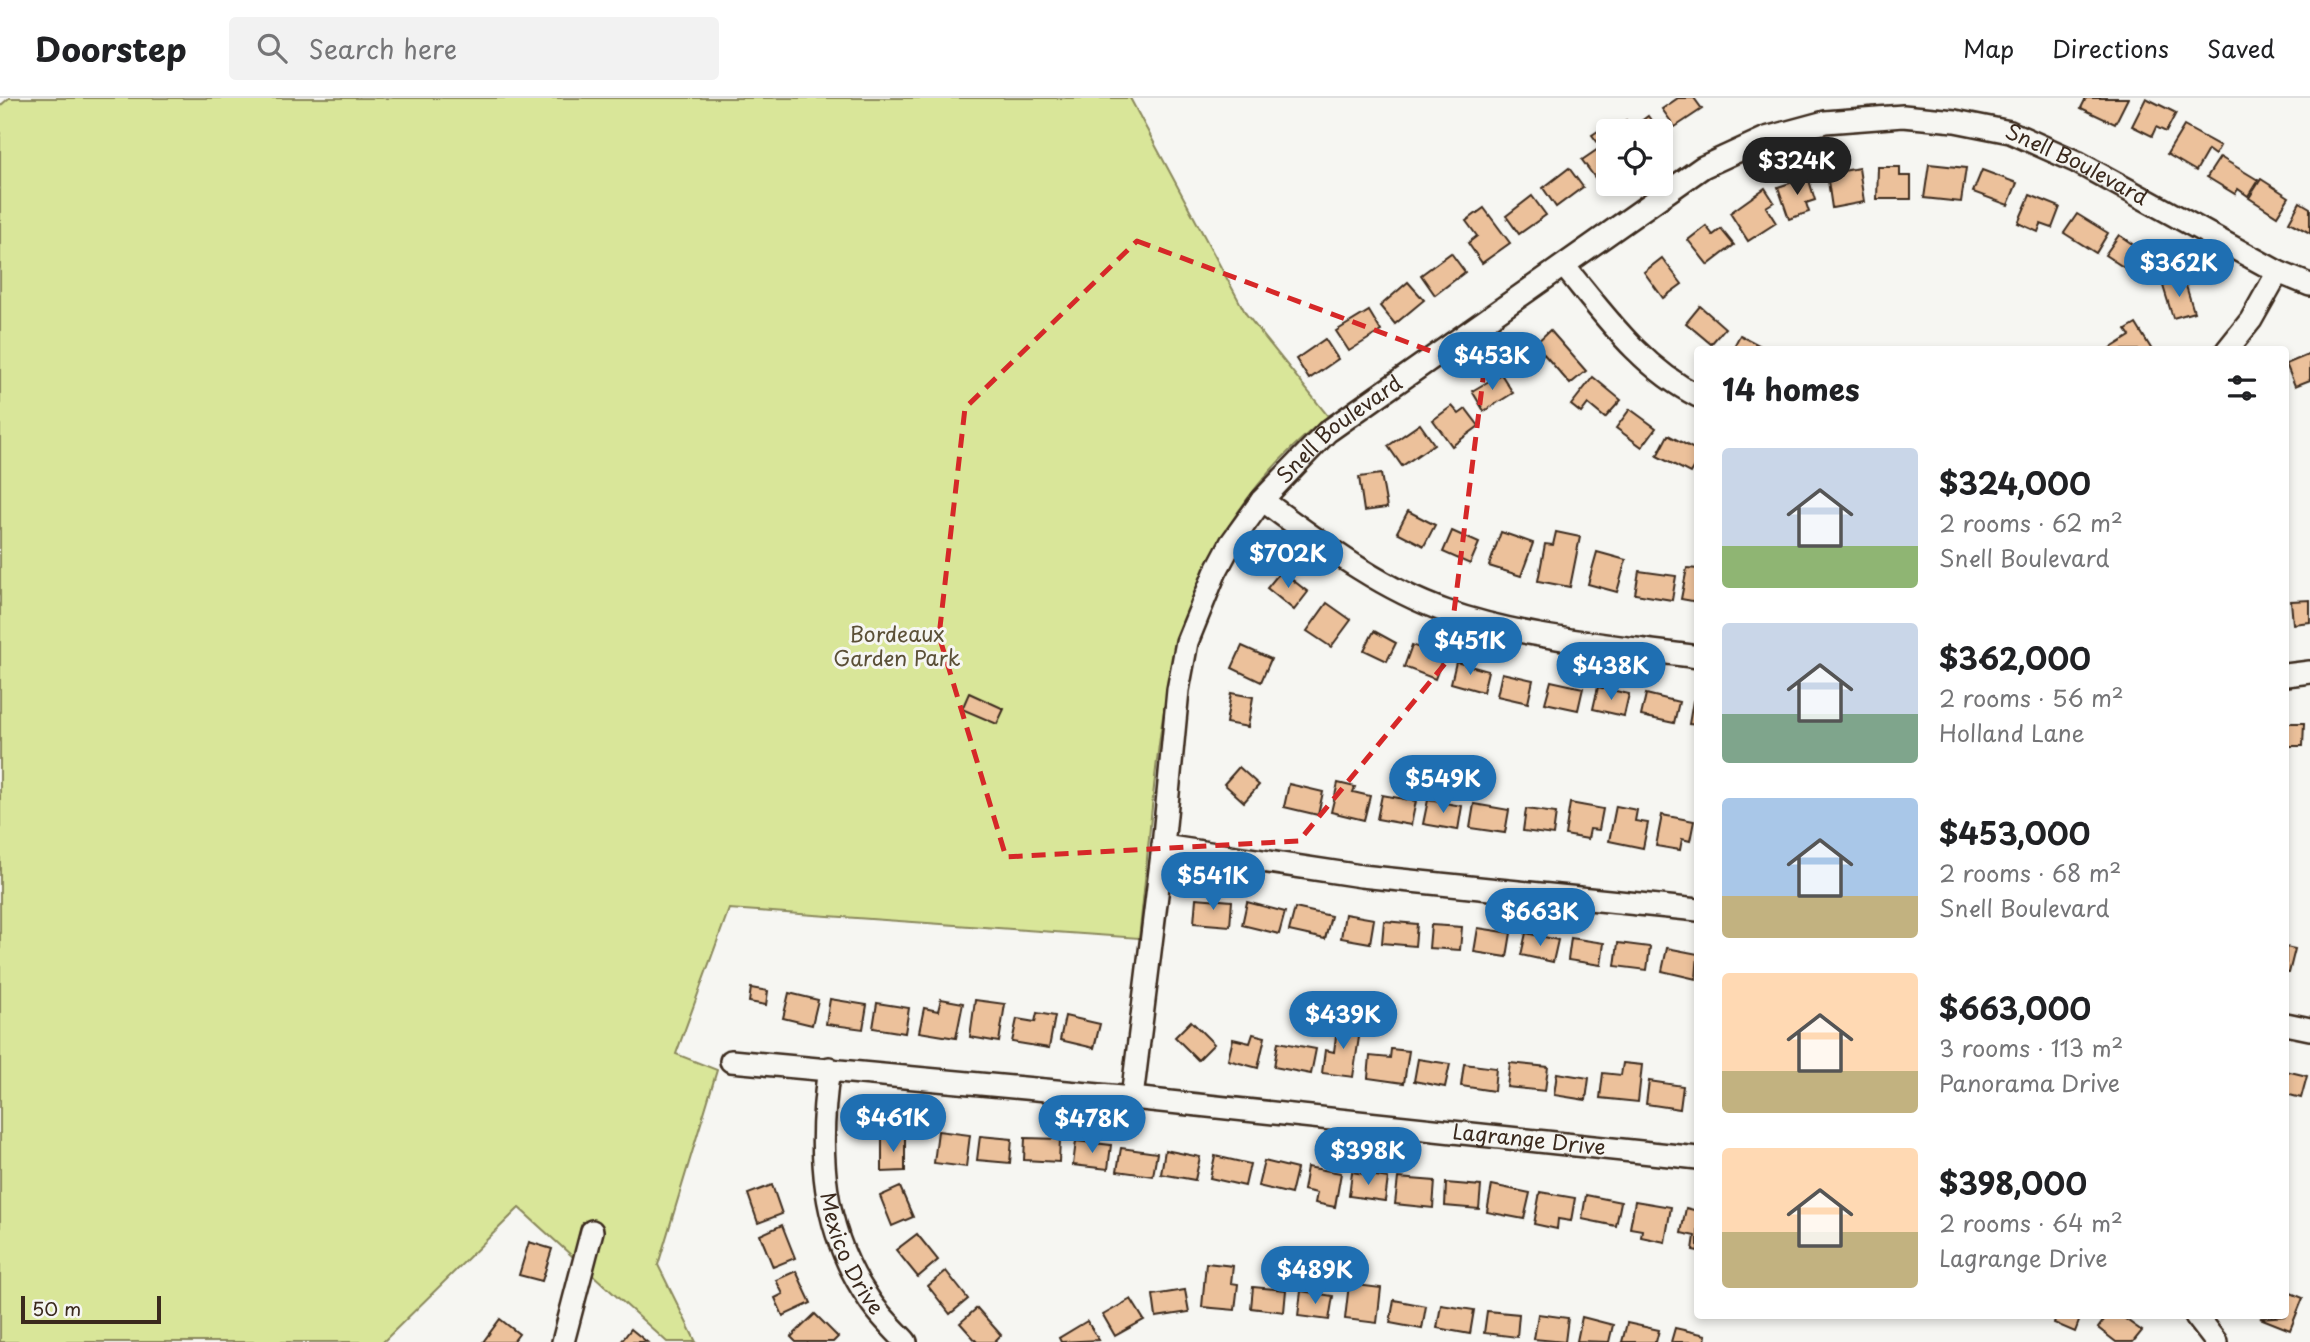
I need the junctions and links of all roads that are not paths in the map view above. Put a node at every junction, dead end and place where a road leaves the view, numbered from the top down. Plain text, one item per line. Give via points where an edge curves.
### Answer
1 (1564, 266) junction
2 (2278, 272) junction
3 (2310, 285) edge
4 (2230, 346) edge
5 (1694, 393) edge
6 (1262, 500) junction
7 (1694, 656) edge
8 (2310, 672) edge
9 (2289, 675) edge
10 (1163, 846) junction
11 (1694, 910) edge
12 (2289, 1025) edge
13 (2310, 1029) edge
14 (732, 1061) dead end
15 (829, 1068) junction
16 (1132, 1098) junction
17 (1694, 1158) edge
18 (592, 1231) dead end
19 (2198, 1319) edge
20 (563, 1342) edge
21 (906, 1342) edge
22 (2216, 1342) edge

1 - 2 street, Snell Boulevard via 1703,167 1766,138 1825,122 1903,116 2010,132 2077,162
1 - 5 street via 1623,337 1654,367
1 - 6 street, Snell Boulevard via 1327,432
2 - 3 street, Snell Boulevard
2 - 4 street via 2252,320
6 - 7 street via 1359,570 1444,611 1536,635
6 - 10 street, Snell Boulevard via 1215,573 1187,642
8 - 9 street
10 - 11 street via 1361,876
10 - 16 street, Snell Boulevard
12 - 13 street
14 - 15 street, Lagrange Drive
15 - 16 street, Lagrange Drive
15 - 21 street, Mexico Drive via 822,1115 827,1203 841,1247 870,1301
16 - 17 street, Lagrange Drive
18 - 20 street
19 - 22 street

